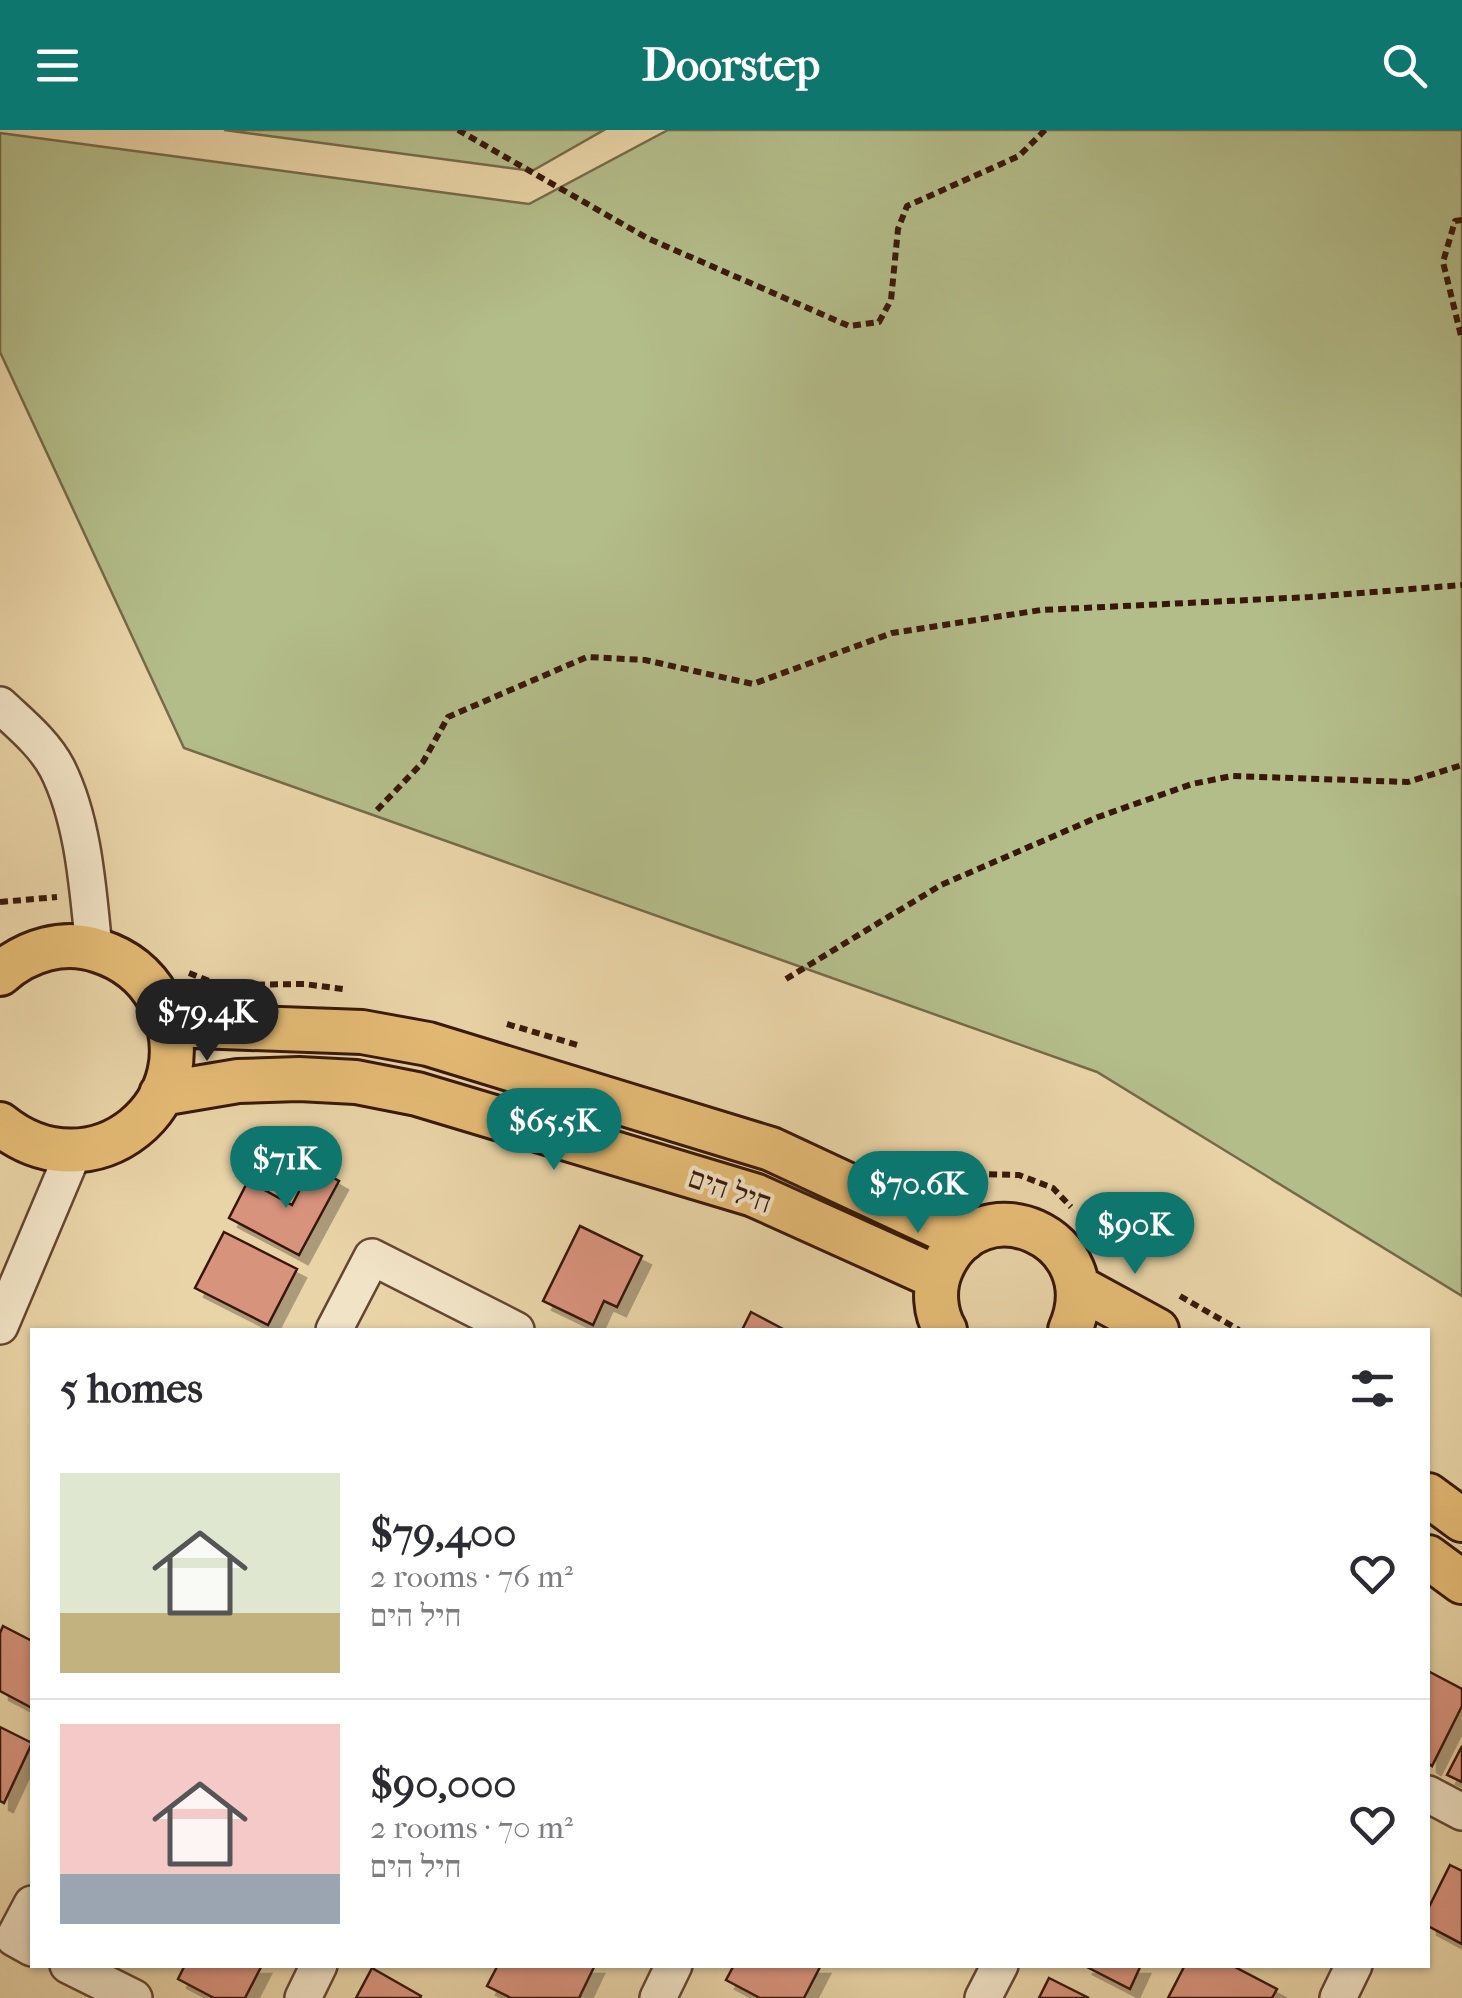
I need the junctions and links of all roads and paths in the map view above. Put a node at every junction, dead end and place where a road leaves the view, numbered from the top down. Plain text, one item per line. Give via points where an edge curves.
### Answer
1 (458, 130) edge
2 (1045, 130) edge
3 (1462, 220) edge
4 (1462, 340) edge
5 (1462, 586) edge
6 (0, 705) edge
7 (1462, 765) edge
8 (377, 810) dead end
9 (94, 949) junction
10 (6, 962) edge
11 (786, 979) dead end
12 (169, 1025) junction
13 (161, 1094) junction
14 (0, 1124) edge
15 (74, 1151) junction
16 (964, 1239) junction
17 (938, 1278) junction
18 (1078, 1287) junction
19 (0, 1326) edge
20 (335, 1328) edge
21 (512, 1328) edge
22 (944, 1328) edge
23 (1071, 1328) edge
24 (1153, 1328) edge
25 (1430, 1496) edge
26 (1462, 1520) edge
27 (1430, 1558) edge
28 (1462, 1582) edge
29 (30, 1913) edge
30 (23, 1943) edge
31 (74, 1968) edge
32 (318, 1968) edge
33 (673, 1968) edge
34 (998, 1968) edge
35 (1353, 1968) edge
36 (134, 1998) edge
37 (303, 1998) edge
38 (658, 1998) edge
39 (983, 1998) edge
40 (1338, 1998) edge

1 - 2 path via 647,238 849,326 878,322 891,300 898,229 908,206 1019,156
3 - 4 path via 1455,221 1443,262
5 - 8 path via 1041,610 892,632 753,684 645,660 587,658 448,717 423,762
6 - 9 street via 56,766 84,858
7 - 11 path via 1408,782 1232,776 1192,784 941,885
9 - 10 main road via 55,947
9 - 12 main road via 142,977
12 - 13 main road via 172,1060
12 - 16 main road, חיל הים via 362,1032 428,1044 771,1148
13 - 15 main road via 125,1135
13 - 17 main road, חיל הים via 299,1079 417,1094 754,1196
14 - 15 main road via 26,1142
15 - 19 street
16 - 17 main road
16 - 18 main road via 986,1227 1035,1230 1056,1243
17 - 22 main road
18 - 23 main road
18 - 24 main road
20 - 21 street via 372,1257
25 - 26 main road
27 - 28 main road
29 - 30 street
31 - 36 street
32 - 37 street
33 - 38 street
34 - 39 street
35 - 40 street

